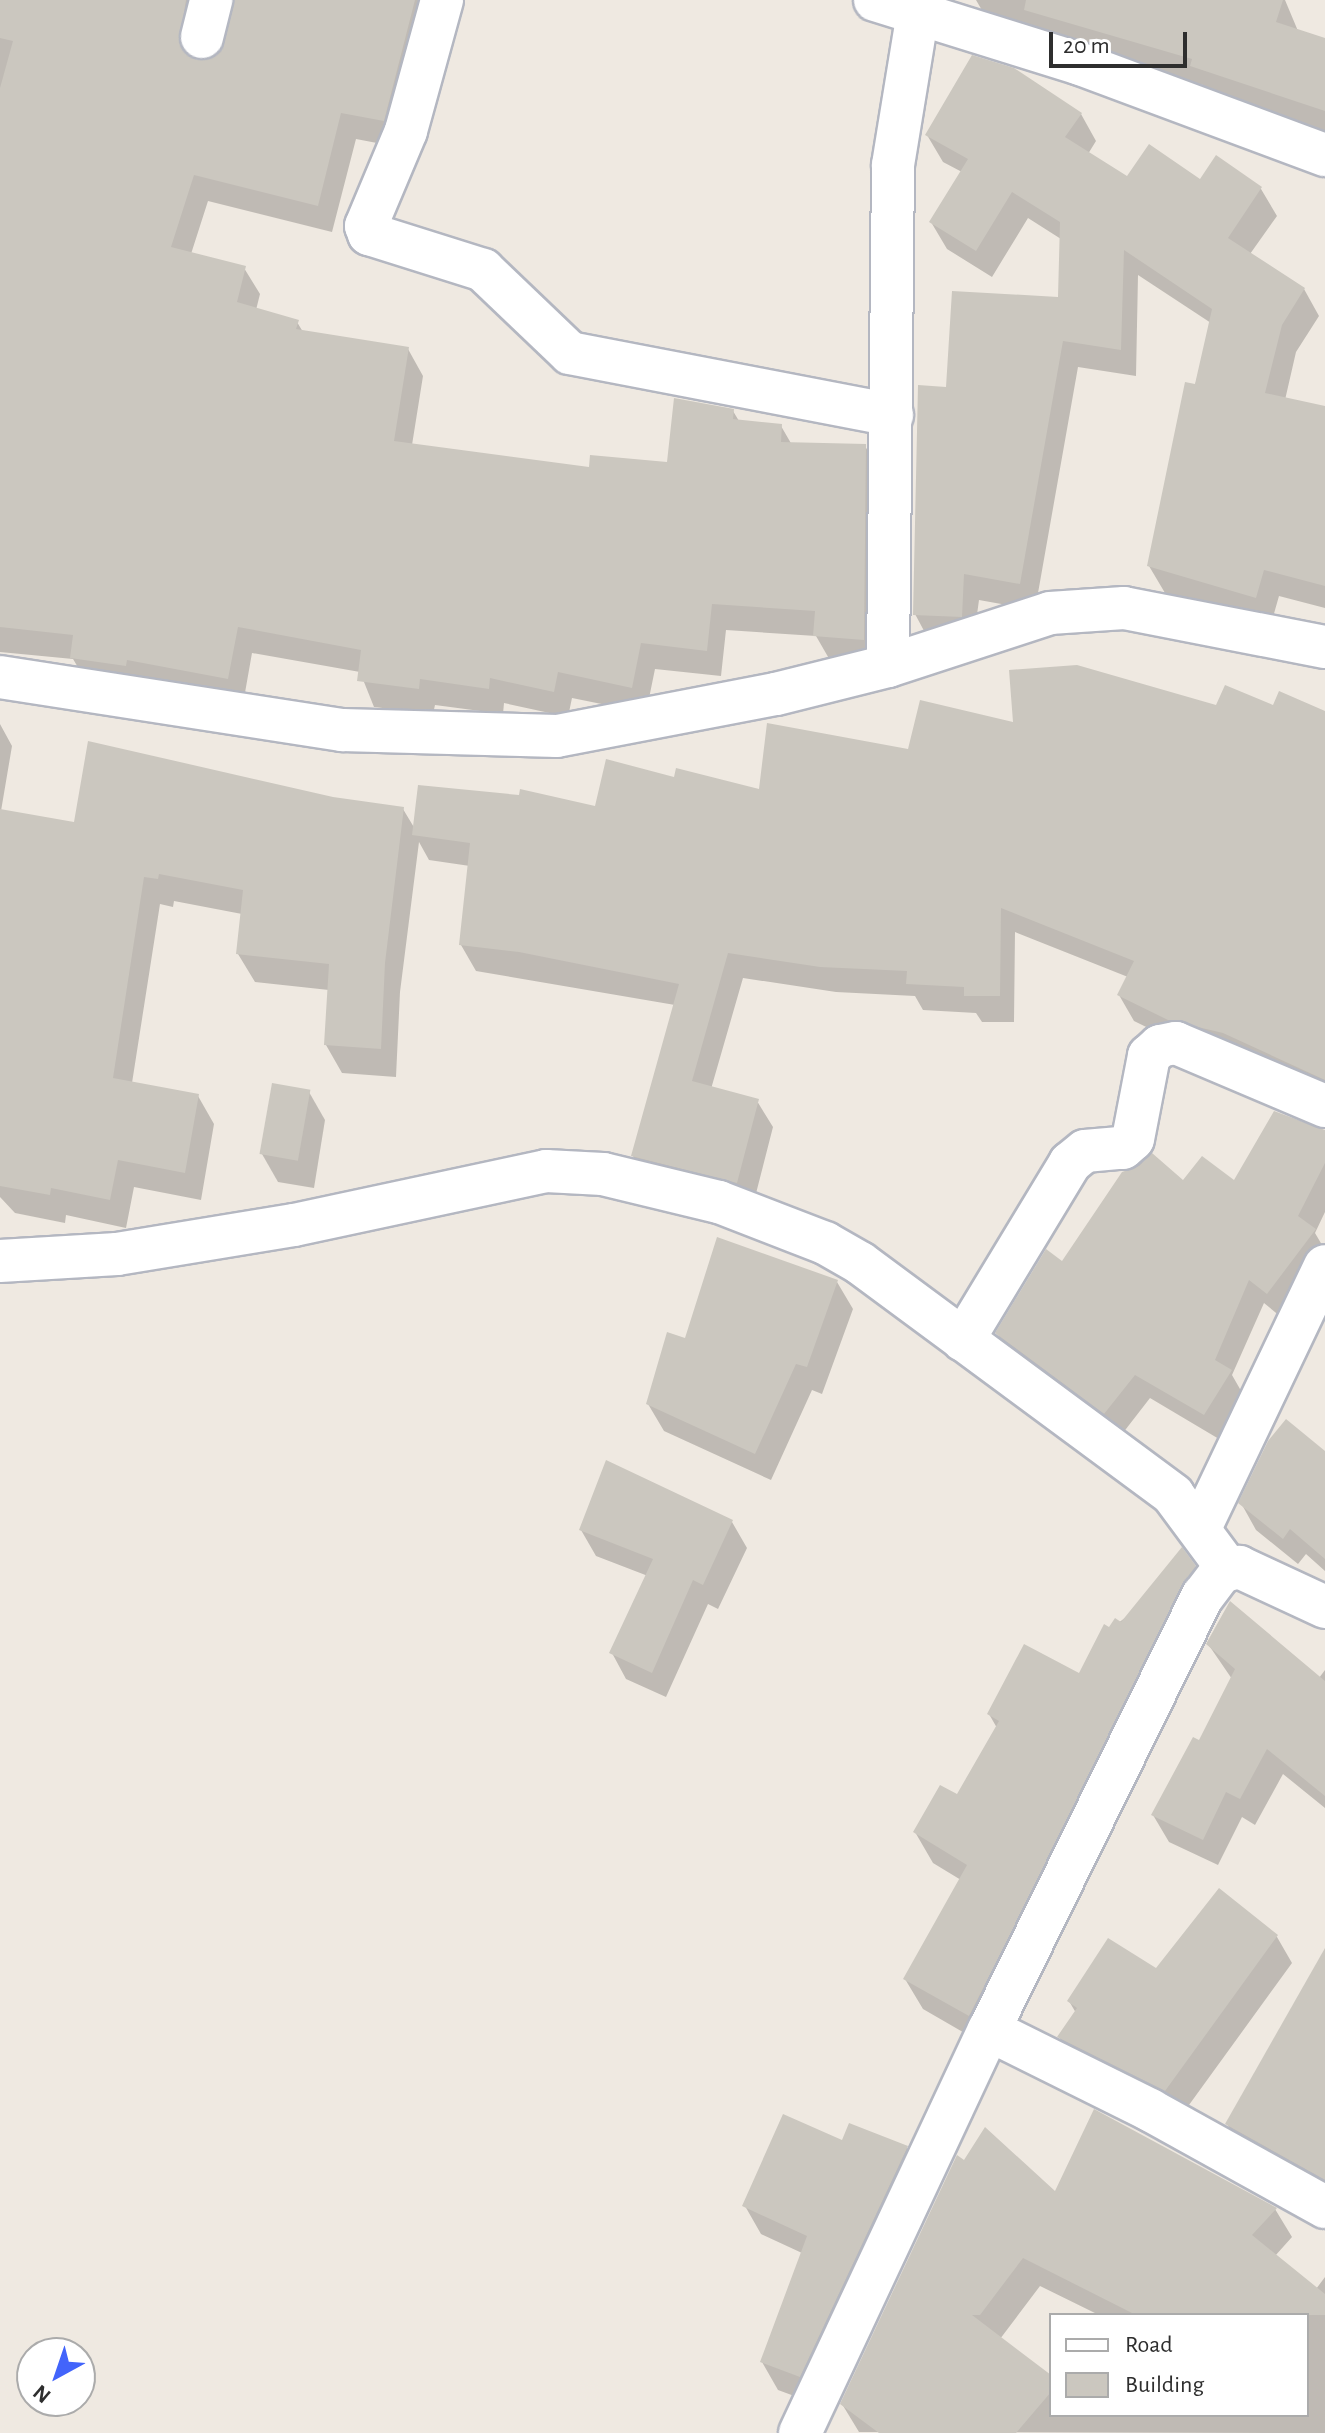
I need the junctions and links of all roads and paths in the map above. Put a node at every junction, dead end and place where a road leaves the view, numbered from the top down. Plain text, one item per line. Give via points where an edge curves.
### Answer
1 (442, 0) edge
2 (875, 0) edge
3 (920, 7) edge
4 (1325, 155) edge
5 (892, 415) junction
6 (1325, 647) edge
7 (888, 666) junction
8 (0, 677) edge
9 (1325, 1106) edge
10 (0, 1261) edge
11 (1325, 1266) edge
12 (963, 1340) junction
13 (1200, 1528) junction
14 (1228, 1569) junction
15 (1325, 1607) edge
16 (989, 2030) junction
17 (1325, 2207) edge
18 (800, 2433) edge

1 - 5 street via 406,131 366,226 369,234 483,270 570,353
2 - 3 street
3 - 4 street
3 - 5 street via 893,165
5 - 7 street
6 - 7 street via 1124,608 1050,613
7 - 8 street via 776,694 557,736 342,730
9 - 12 street via 1176,1043 1160,1046 1149,1056 1133,1139 1123,1148 1085,1151 1070,1163
10 - 12 street via 117,1254 294,1225 518,1175 603,1174 719,1202 825,1243
11 - 13 street
12 - 13 street via 1173,1495
13 - 14 street
14 - 15 street via 1239,1567
14 - 16 street via 1203,1596
16 - 17 street via 1150,2110
16 - 18 street

